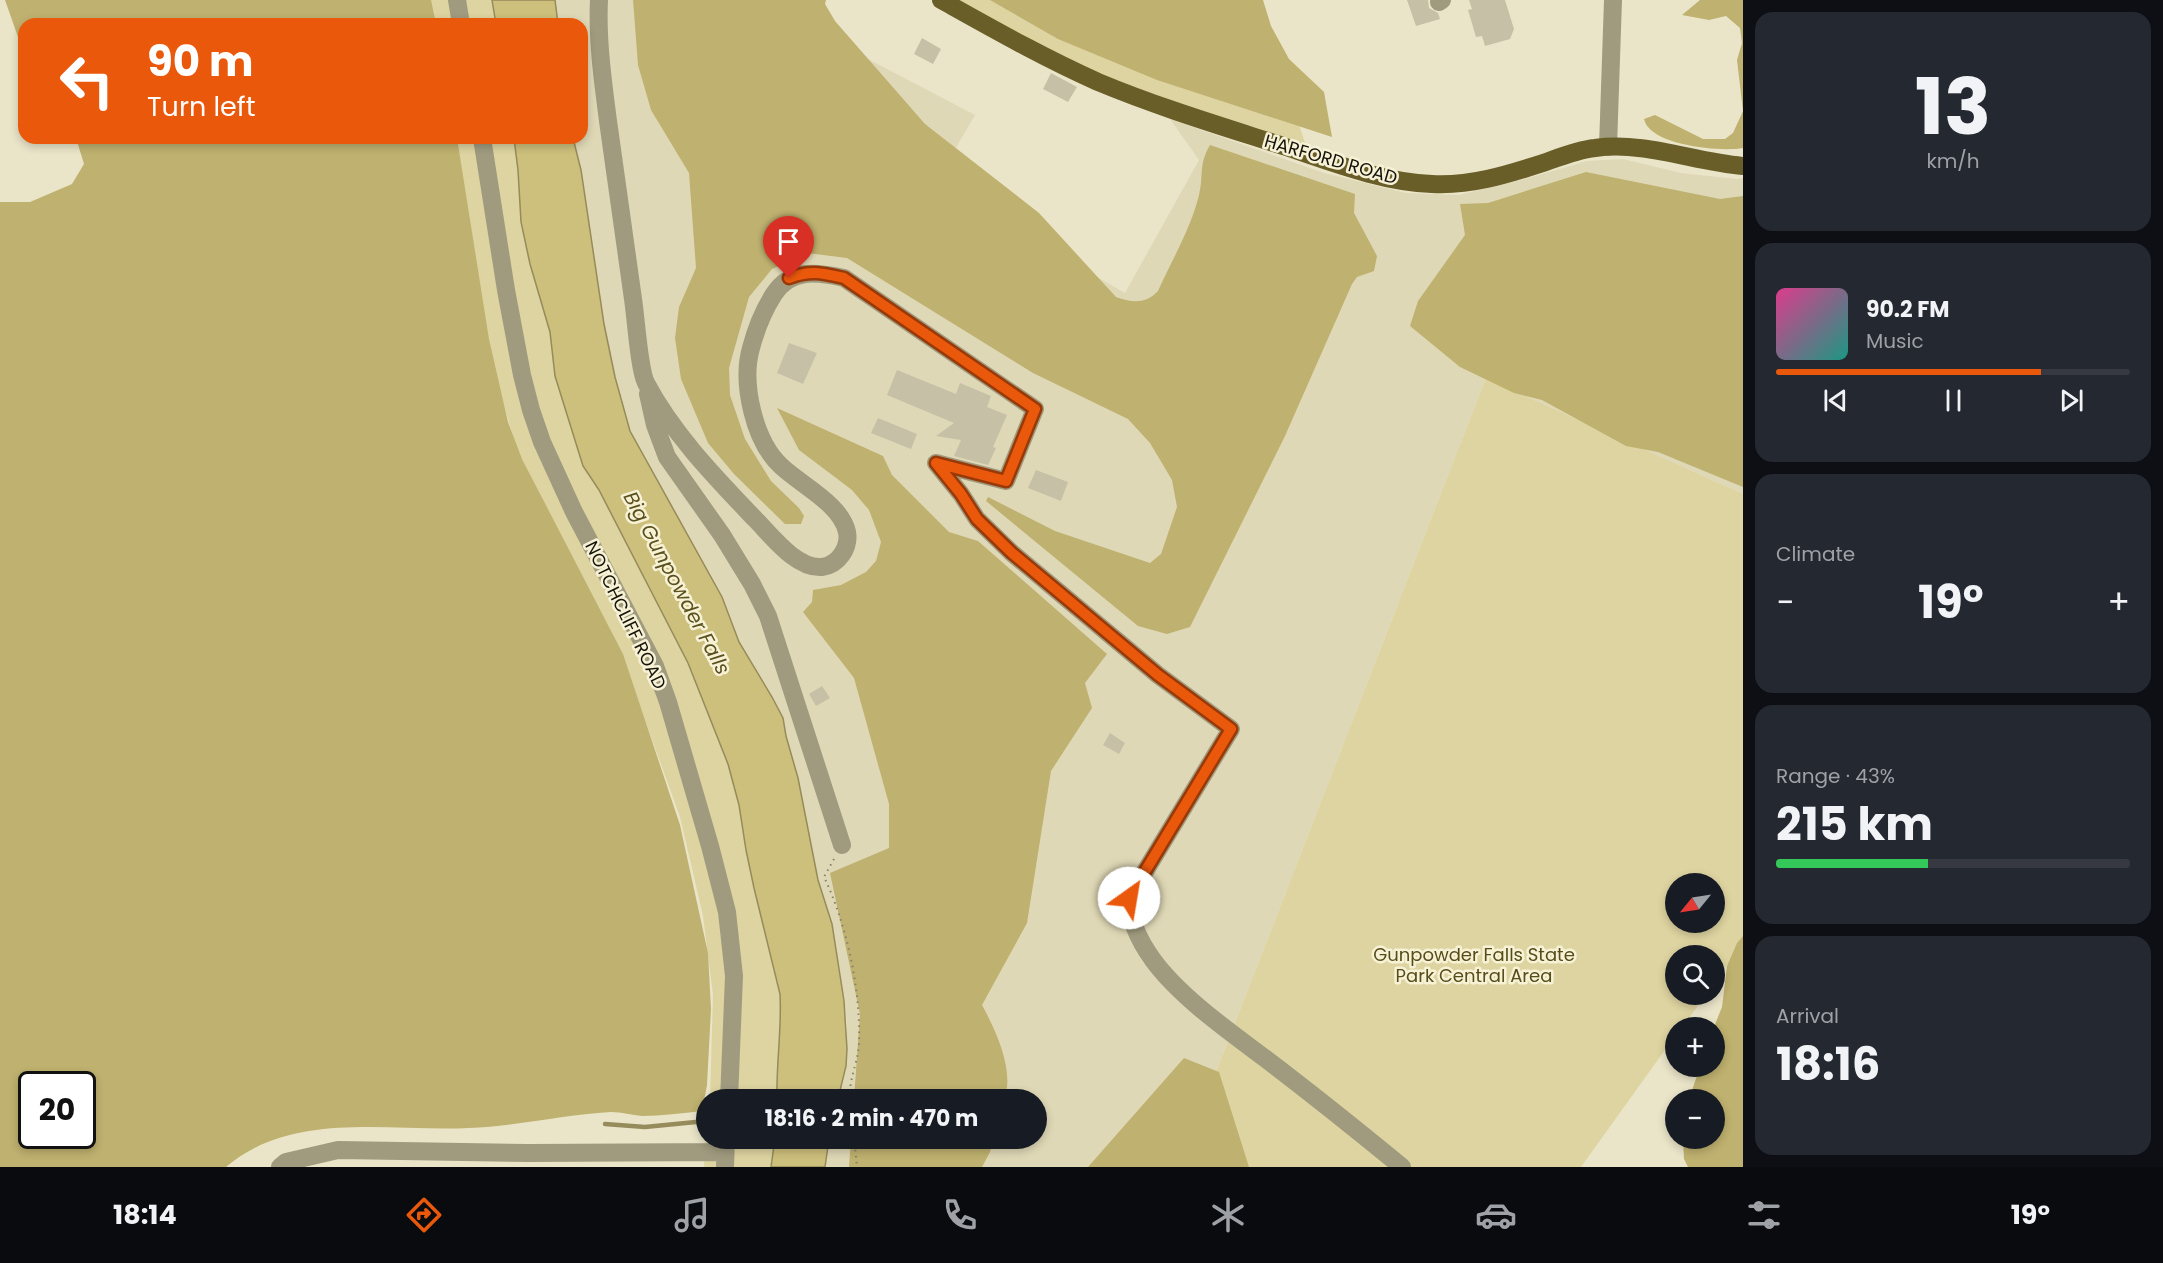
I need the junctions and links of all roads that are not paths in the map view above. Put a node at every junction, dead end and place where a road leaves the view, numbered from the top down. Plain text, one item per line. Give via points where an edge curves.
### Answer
1 (457, 0) edge
2 (599, 0) edge
3 (941, 0) edge
4 (1613, 0) edge
5 (461, 18) edge
6 (483, 144) edge
7 (1608, 147) junction
8 (1743, 166) edge
9 (645, 380) junction
10 (842, 846) road end
11 (730, 1089) edge
12 (725, 1152) edge
13 (280, 1167) edge
14 (1402, 1167) edge

1 - 5 street
2 - 9 street via 604,93
3 - 7 main road, HARFORD ROAD via 1100,82 1388,178 1431,184 1477,182 1575,152
4 - 7 street
6 - 11 street, NOTCHCLIFF ROAD via 506,290 531,410 574,512 655,666 713,857 727,912 734,976
7 - 8 main road, HARFORD ROAD via 1631,147
9 - 10 street via 667,456 723,535 768,616
9 - 14 street via 680,435 730,493 784,549 804,563 822,567 836,562 846,549 847,533 831,505 779,464 763,442 748,384 750,350 764,310 789,278 804,272 844,278 1035,409 1006,481 936,463 977,519 1012,553 1158,675 1231,729 1129,898 1129,911 1143,944 1169,978 1221,1025
12 - 13 street via 338,1150 286,1162

